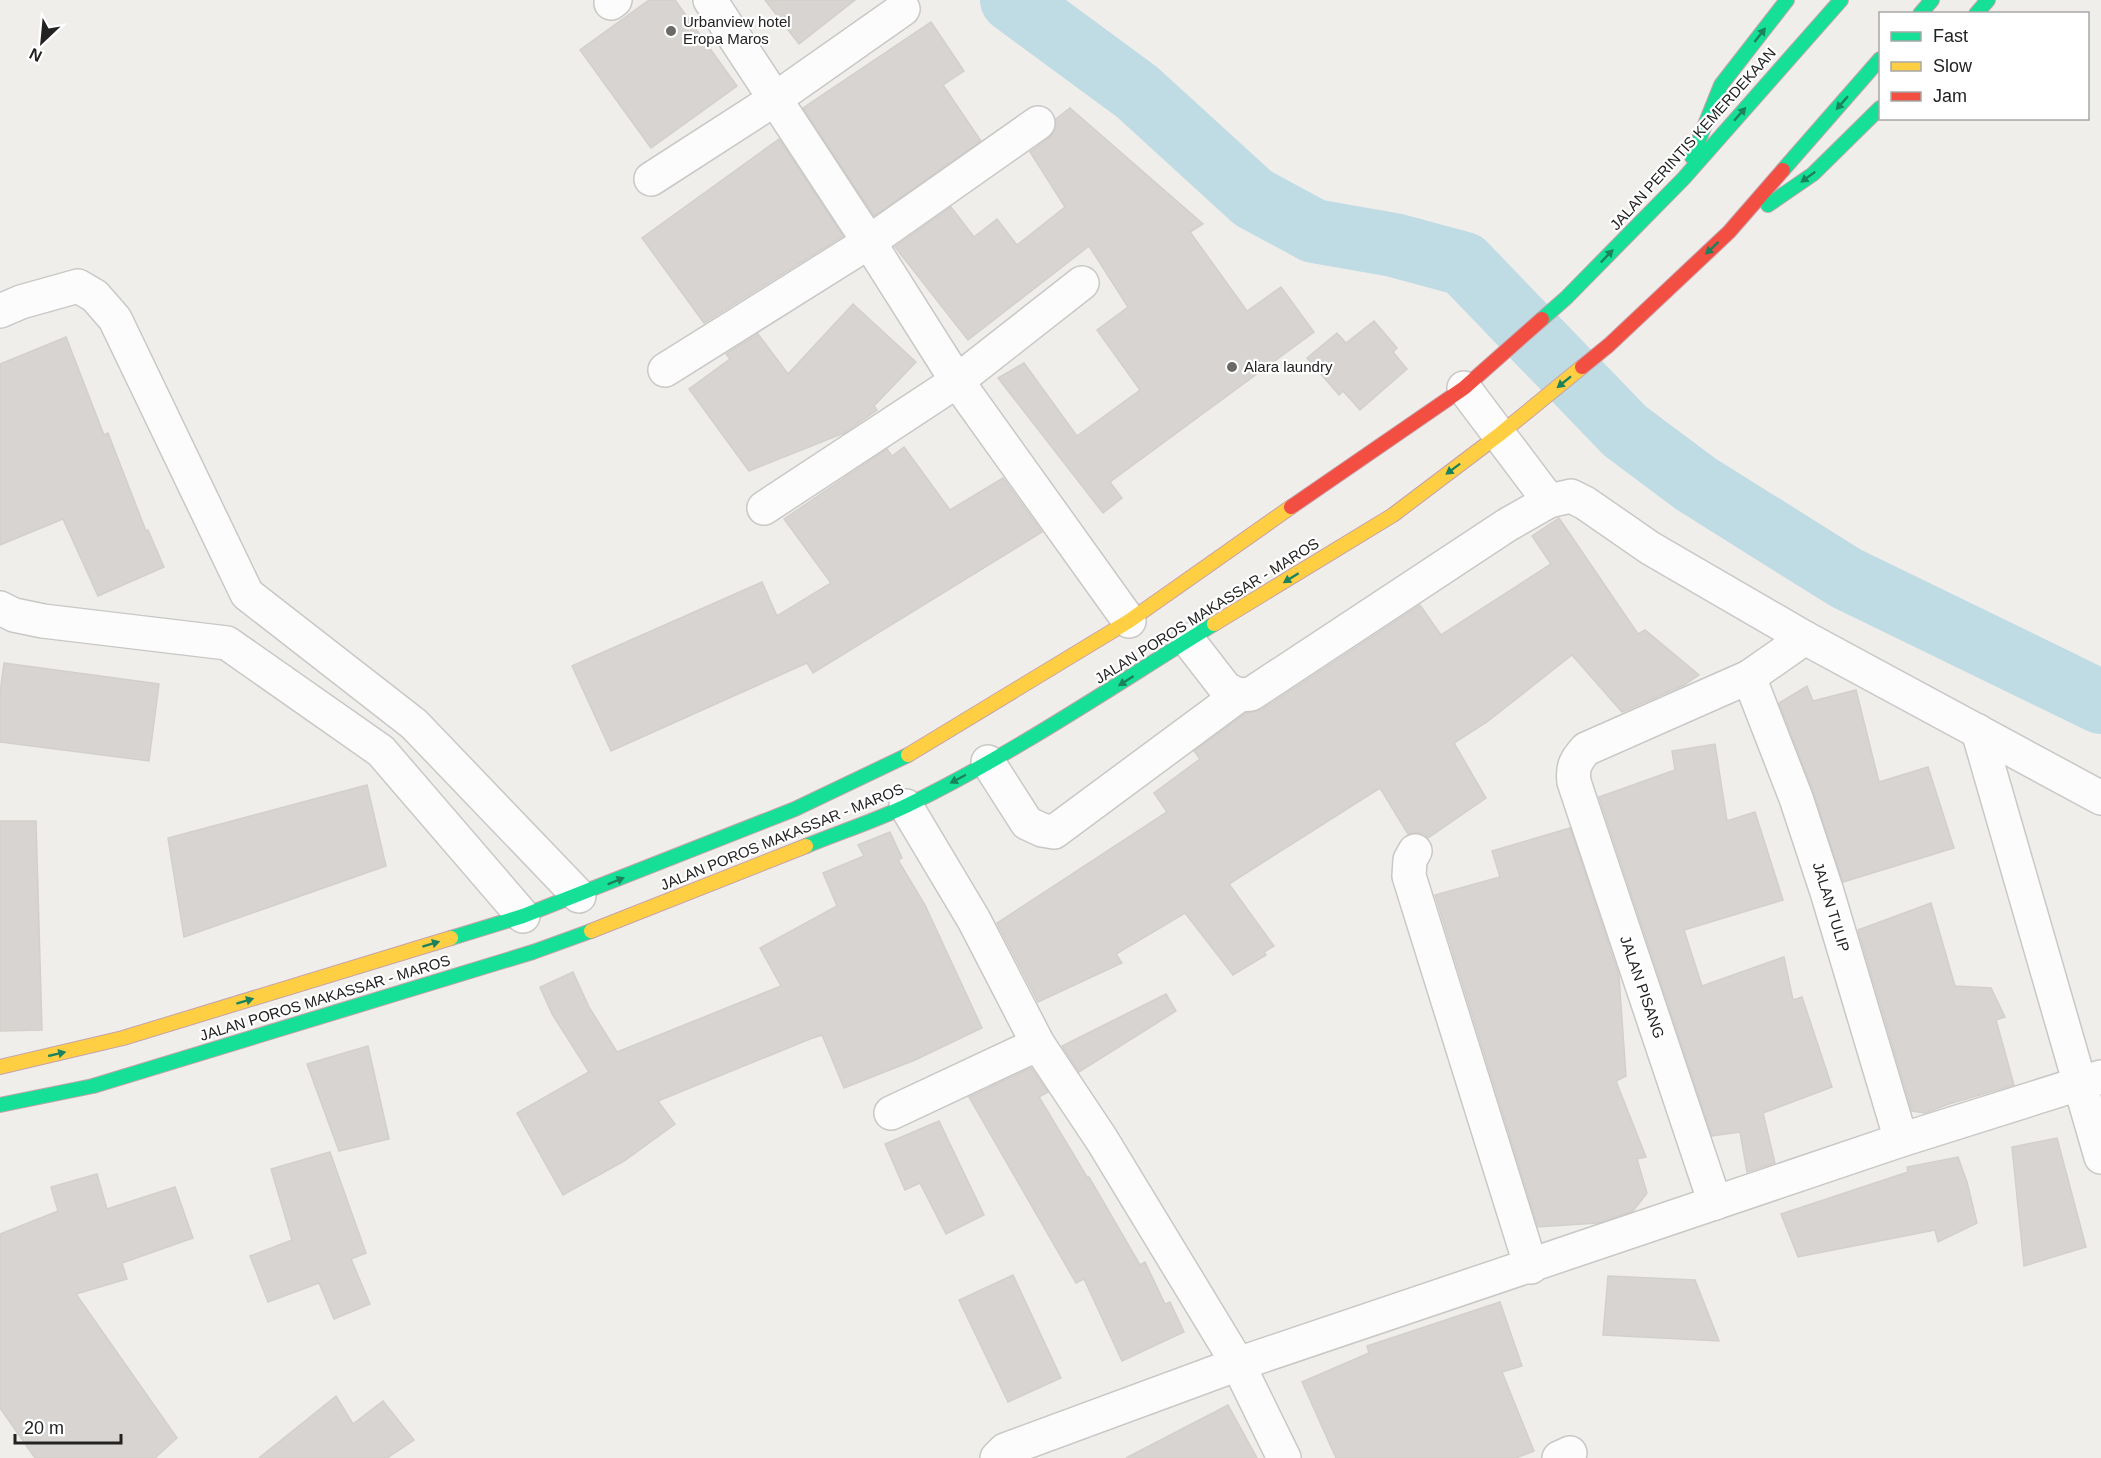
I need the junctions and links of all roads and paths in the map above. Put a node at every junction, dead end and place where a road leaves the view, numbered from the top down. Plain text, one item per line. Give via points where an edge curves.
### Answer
1 (710, 0) edge
2 (1787, 0) edge
3 (1841, 0) edge
4 (1932, 0) edge
5 (1988, 0) edge
6 (903, 9) dead end
7 (1922, 12) edge
8 (1978, 12) edge
9 (1879, 61) edge
10 (775, 99) junction
11 (1879, 110) edge
12 (1038, 123) dead end
13 (1684, 178) junction
14 (651, 179) dead end
15 (1729, 232) junction
16 (869, 242) junction
17 (1082, 283) dead end
18 (0, 311) edge
19 (665, 370) dead end
20 (957, 381) junction
21 (1464, 388) junction
22 (1500, 434) junction
23 (1549, 501) junction
24 (765, 508) dead end
25 (247, 594) junction
26 (0, 608) edge
27 (1129, 621) junction
28 (1805, 638) junction
29 (1188, 640) junction
30 (228, 643) junction
31 (1749, 677) junction
32 (1239, 695) junction
33 (414, 724) junction
34 (1978, 731) junction
35 (381, 751) junction
36 (988, 762) junction
37 (2101, 798) edge
38 (906, 806) junction
39 (1415, 851) dead end
40 (579, 896) junction
41 (523, 916) junction
42 (1038, 1044) junction
43 (0, 1067) edge
44 (2090, 1080) edge
45 (0, 1105) edge
46 (891, 1113) dead end
47 (1901, 1140) junction
48 (2101, 1157) edge
49 (1715, 1203) junction
50 (1531, 1267) junction
51 (1238, 1364) junction
52 (997, 1458) edge
53 (1284, 1458) edge

1 - 10 street
13 -> 2 highway via 1721,85
13 -> 3 highway, JALAN PERINTIS KEMERDEKAAN
4 - 7 highway
5 - 8 highway
6 - 10 street
9 -> 15 highway
10 - 14 street
10 - 16 street
11 -> 15 highway via 1813,174
12 - 16 street
21 -> 13 highway, JALAN PERINTIS KEMERDEKAAN via 1566,298
15 -> 22 highway, JALAN POROS MAKASSAR - MAROS via 1609,345
16 - 19 street
16 - 20 street
17 - 20 street
18 - 25 street via 78,286 94,296 115,319
20 - 24 street
20 - 27 street
21 - 22 street
21 - 27 highway, JALAN POROS MAKASSAR - MAROS
22 - 23 street
22 -> 29 highway, JALAN POROS MAKASSAR - MAROS via 1393,515
23 - 28 street via 1571,496 1586,503 1650,548
23 - 32 street via 1251,694
25 - 30 street
25 - 33 street
26 - 30 street via 43,621
40 -> 27 highway, JALAN POROS MAKASSAR - MAROS via 795,809 895,763
28 - 31 street
28 - 34 street
29 - 32 street via 1226,689
29 -> 36 highway, JALAN POROS MAKASSAR - MAROS
30 - 35 street
31 - 47 street, JALAN TULIP via 1827,892
31 - 49 street, JALAN PISANG via 1586,749 1572,770
32 - 36 street via 1054,832 1027,823
33 - 35 street
33 - 40 street
34 - 37 street
34 - 44 street
35 - 41 street
36 -> 38 highway, JALAN POROS MAKASSAR - MAROS
38 - 42 street via 974,920
38 - 45 highway, JALAN POROS MAKASSAR - MAROS via 533,952 93,1086
39 - 50 street via 1409,876
40 - 41 highway, JALAN POROS MAKASSAR - MAROS
43 -> 41 highway, JALAN POROS MAKASSAR - MAROS via 123,1038
42 - 46 street
42 - 51 street via 1102,1140
44 - 47 street
44 - 48 street
47 - 49 street
49 - 50 street
50 - 51 street
51 - 52 street via 1005,1450
51 - 53 street

